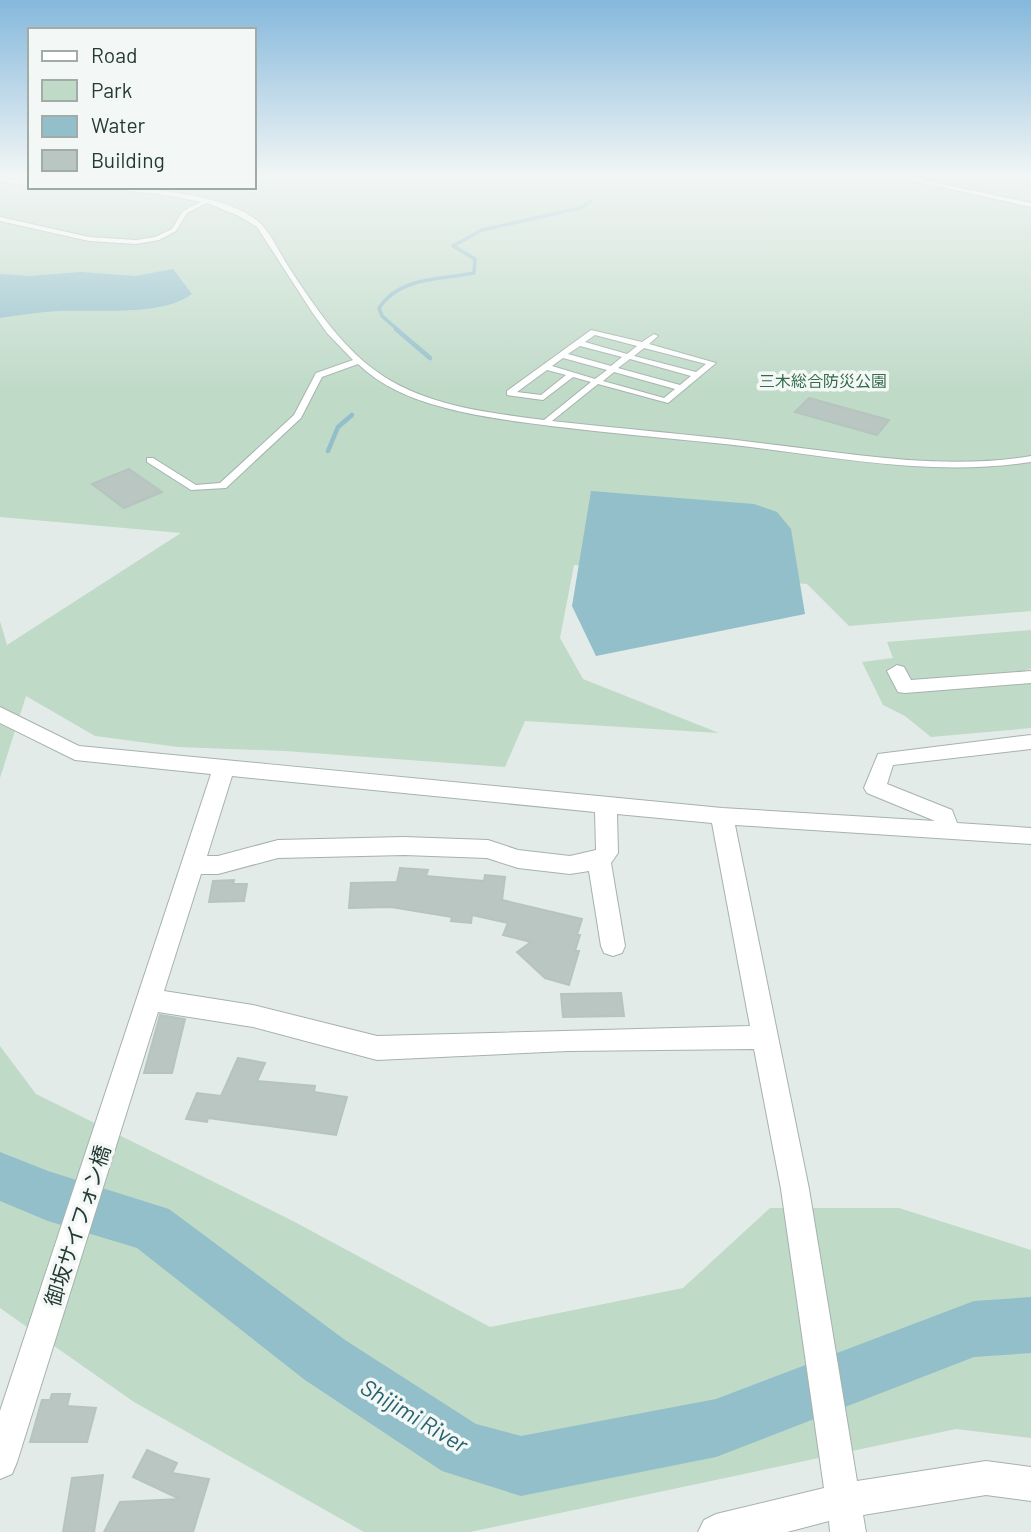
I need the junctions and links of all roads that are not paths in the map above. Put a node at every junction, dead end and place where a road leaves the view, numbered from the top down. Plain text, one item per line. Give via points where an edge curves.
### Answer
1 (274, 247) edge
2 (654, 336) dead end
3 (578, 343) junction
4 (643, 345) junction
5 (562, 355) junction
6 (628, 356) junction
7 (359, 361) junction
8 (546, 367) junction
9 (613, 369) junction
10 (572, 374) junction
11 (697, 375) junction
12 (597, 381) junction
13 (681, 388) junction
14 (547, 421) junction
15 (1031, 459) edge
16 (150, 460) dead end
17 (897, 671) dead end
18 (1031, 677) edge
19 (0, 714) edge
20 (1031, 742) edge
21 (223, 770) junction
22 (606, 805) junction
23 (722, 816) junction
24 (948, 829) junction
25 (1031, 836) edge
26 (599, 860) junction
27 (193, 866) junction
28 (613, 946) dead end
29 (151, 1000) junction
30 (765, 1037) junction
31 (0, 1462) edge
32 (1031, 1485) edge
33 (846, 1516) edge
34 (716, 1532) edge

1 - 7 lane via 324,321
2 - 4 lane
3 - 4 lane via 594,332
3 - 5 lane
3 - 6 lane
4 - 6 lane
4 - 11 lane via 712,363
5 - 8 lane
5 - 9 lane
6 - 9 lane
6 - 11 lane
7 - 14 lane via 390,384 435,403
7 - 16 lane via 319,375 298,416 223,486 194,488
8 - 10 lane
8 - 10 lane via 510,394 542,398
9 - 12 lane
9 - 13 lane
10 - 12 lane
11 - 13 lane
12 - 13 lane via 665,401
12 - 14 lane
14 - 15 lane via 963,466
17 - 18 street via 905,687
19 - 21 street via 75,754
20 - 24 street via 885,759 875,788 944,816
21 - 22 street
21 - 27 street, 御坂サイフォン橋
22 - 23 street
22 - 26 street via 607,853
23 - 24 street
23 - 30 street
24 - 25 street
26 - 27 street via 570,865 517,859 488,849 404,846 278,849 218,865
26 - 28 street
27 - 29 street, 御坂サイフォン橋
29 - 30 street via 253,1016 377,1048
29 - 31 street, 御坂サイフォン橋
30 - 33 street via 795,1189
32 - 33 street via 986,1478
33 - 34 street

